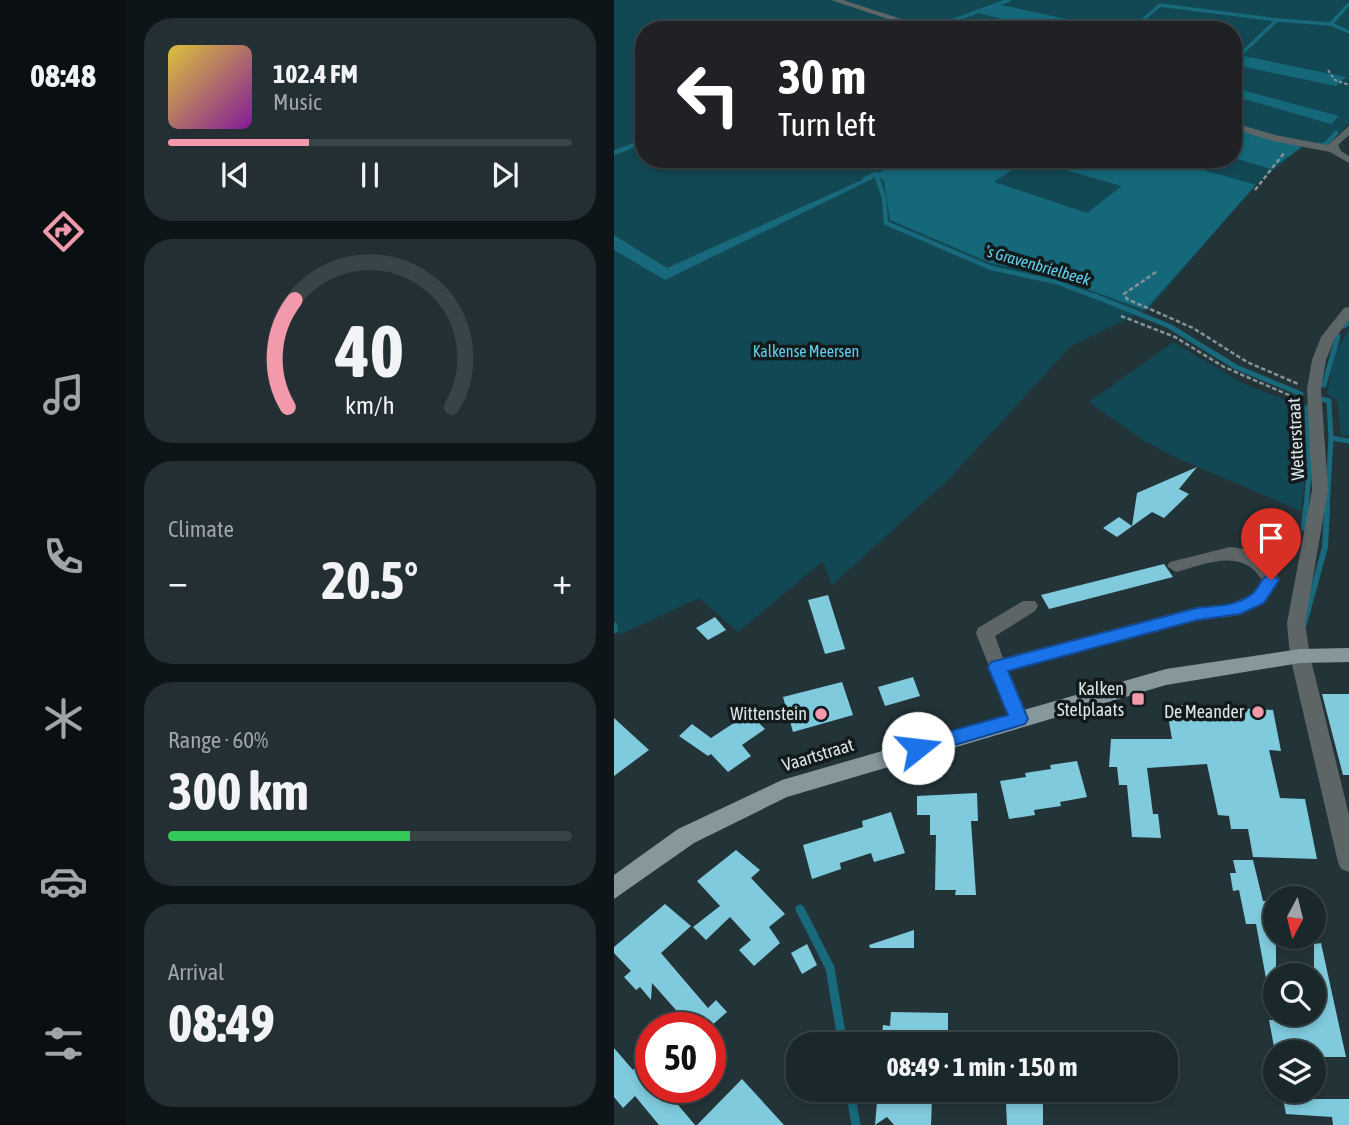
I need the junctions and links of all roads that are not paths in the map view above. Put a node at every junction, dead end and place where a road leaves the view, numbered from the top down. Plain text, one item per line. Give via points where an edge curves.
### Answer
1 (834, 0) edge
2 (902, 21) edge
3 (1242, 128) edge
4 (1349, 129) edge
5 (1334, 150) junction
6 (1349, 160) edge
7 (1349, 311) edge
8 (1176, 566) dead end
9 (1029, 606) dead end
10 (1349, 655) edge
11 (1300, 656) junction
12 (997, 667) junction
13 (1019, 719) junction
14 (1349, 862) edge
15 (614, 888) edge

1 - 2 street
3 - 5 street
4 - 5 street via 1333,145
5 - 6 street
7 - 11 street, Wetterstraat via 1328,337 1319,360 1314,396 1320,490 1296,623
8 - 12 street via 1245,553 1263,563 1271,580 1258,599 1234,610 1197,614
9 - 12 street via 985,633
10 - 11 main road, Vaartstraat
11 - 13 main road, Vaartstraat via 1166,677
11 - 14 street, Wetterstraat
12 - 13 street
13 - 15 main road, Vaartstraat via 782,789 686,836

